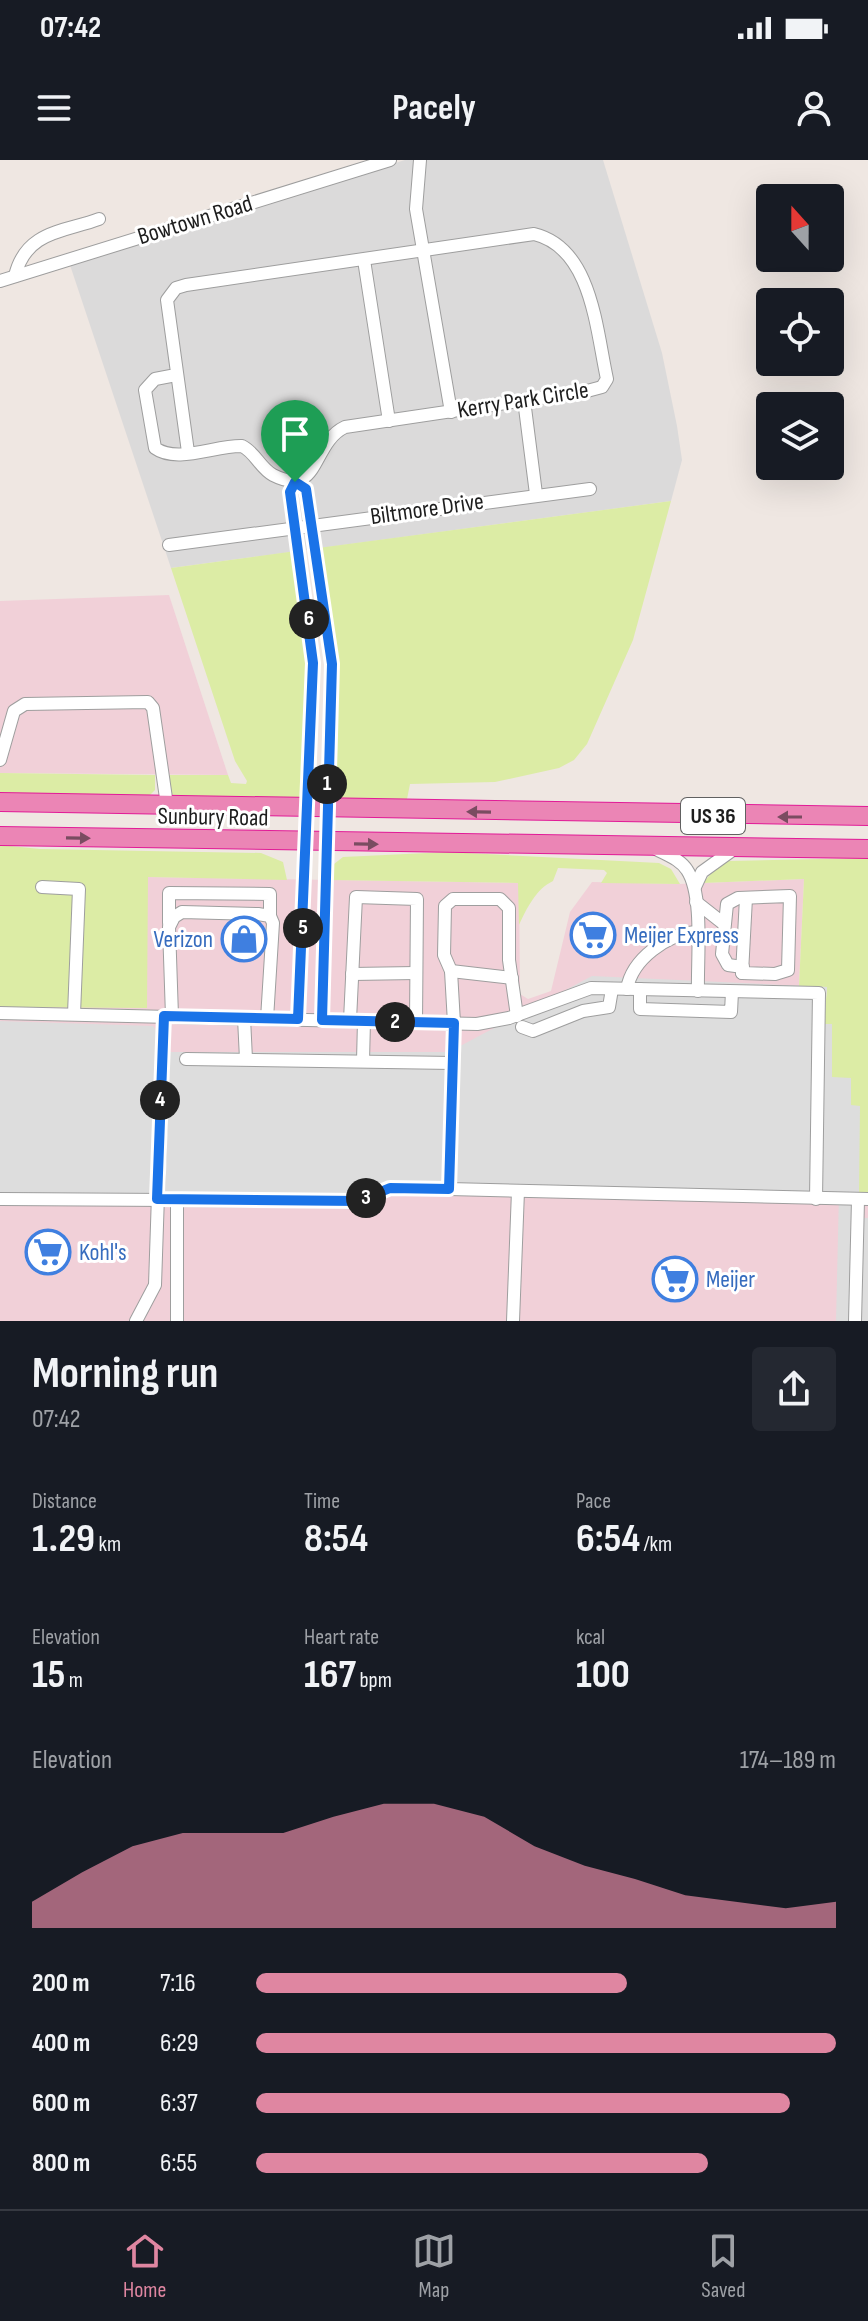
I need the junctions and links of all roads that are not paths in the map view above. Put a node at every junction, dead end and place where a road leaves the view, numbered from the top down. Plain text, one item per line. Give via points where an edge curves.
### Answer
1 (390, 160) edge
2 (420, 160) edge
3 (99, 219) dead end
4 (423, 251) junction
5 (364, 260) junction
6 (15, 276) junction
7 (0, 281) edge
8 (176, 375) junction
9 (524, 400) junction
10 (451, 412) junction
11 (389, 421) junction
12 (188, 452) junction
13 (295, 482) junction
14 (590, 489) dead end
15 (536, 494) junction
16 (312, 525) junction
17 (295, 527) junction
18 (169, 545) dead end
19 (0, 760) edge
20 (0, 802) edge
21 (167, 805) junction
22 (307, 808) junction
23 (326, 809) junction
24 (868, 816) edge
25 (0, 836) edge
26 (316, 844) junction
27 (654, 848) junction
28 (734, 849) junction
29 (868, 849) edge
30 (42, 887) dead end
31 (695, 887) junction
32 (746, 898) junction
33 (696, 902) junction
34 (270, 916) junction
35 (724, 924) junction
36 (169, 927) junction
37 (696, 932) junction
38 (743, 970) junction
39 (451, 971) junction
40 (416, 973) junction
41 (352, 974) junction
42 (512, 978) junction
43 (612, 989) junction
44 (633, 989) junction
45 (698, 991) junction
46 (737, 992) junction
47 (0, 1013) edge
48 (74, 1014) junction
49 (168, 1016) junction
50 (244, 1018) junction
51 (267, 1019) junction
52 (298, 1019) junction
53 (322, 1020) junction
54 (350, 1020) junction
55 (364, 1021) junction
56 (416, 1022) junction
57 (519, 1022) junction
58 (454, 1023) junction
59 (186, 1059) dead end
60 (246, 1059) junction
61 (363, 1061) junction
62 (453, 1063) junction
63 (449, 1189) junction
64 (518, 1191) junction
65 (0, 1199) edge
66 (157, 1199) junction
67 (177, 1199) junction
68 (816, 1199) junction
69 (863, 1199) edge
70 (136, 1321) edge
71 (177, 1321) edge
72 (513, 1321) edge
73 (855, 1321) edge

1 - 6 street, Bowtown Road
2 - 4 street via 416,209
3 - 6 street via 53,230 31,248
4 - 5 street, Kerry Park Circle
4 - 9 street, Kerry Park Circle via 534,234 566,248 591,308 607,379 602,387
4 - 10 street
5 - 8 street, Kerry Park Circle via 176,288 167,300
5 - 11 street
6 - 7 street, Bowtown Road
8 - 12 street, Kerry Park Circle
8 - 12 street via 155,379 145,390 151,440 167,455
9 - 10 street, Kerry Park Circle
9 - 15 street
10 - 11 street, Kerry Park Circle
11 - 13 street, Kerry Park Circle via 333,433 312,470
12 - 13 street via 242,446 264,469
13 - 16 street via 306,489
13 - 17 street via 290,492
14 - 15 street, Biltmore Drive
15 - 16 street, Biltmore Drive
16 - 17 street, Biltmore Drive
16 - 23 street via 332,664
17 - 18 street, Biltmore Drive
17 - 22 street via 313,663
19 - 21 street via 14,711 25,704 148,702
20 - 21 highway, Sunbury Road / US 36
21 - 22 highway, Sunbury Road / US 36
22 - 23 highway, Sunbury Road / US 36
22 - 26 street
24 -> 23 highway, Sunbury Road / US 36
23 - 26 street
25 -> 26 highway, Sunbury Road / US 36
26 -> 27 highway, Sunbury Road / US 36
26 - 52 street
26 - 53 street
27 - 28 highway, US 36
27 - 31 street via 677,860
28 - 29 highway, US 36
28 - 31 street via 702,872
30 - 48 street via 79,889
31 - 33 street
32 - 35 street via 727,904
32 - 38 street
32 - 38 street via 790,896 789,952 769,974
33 - 35 street
33 - 37 street
34 - 36 street via 182,912
34 - 36 street via 270,894 169,893
34 - 51 street
35 - 38 street via 724,960
36 - 49 street
37 - 44 street via 663,942 630,975
37 - 45 street
38 - 46 street
39 - 42 street
39 - 42 street via 444,955 445,906 453,899 500,899 509,908
39 - 58 street
40 - 41 street
40 - 41 street via 417,899 356,897
40 - 56 street
41 - 54 street
42 - 57 street
43 - 44 street
43 - 57 street via 591,988
43 - 57 street via 609,1007 583,1011 533,1031
44 - 45 street
44 - 46 street via 640,1009 731,1012
45 - 46 street
46 - 68 street via 819,993
47 - 48 street
48 - 49 street
49 - 50 street
49 - 66 street
50 - 51 street
50 - 60 street
51 - 52 street
52 - 53 street
53 - 54 street
54 - 55 street
55 - 56 street
55 - 61 street
56 - 58 street
57 - 58 street
58 - 62 street
59 - 60 street
60 - 61 street
61 - 62 street
62 - 63 street
63 - 64 street
63 - 67 street via 390,1188 359,1201
64 - 68 street
64 - 72 street
65 - 66 street
66 - 67 street
66 - 70 street via 155,1285
67 - 71 street
68 - 69 street
69 - 73 street

